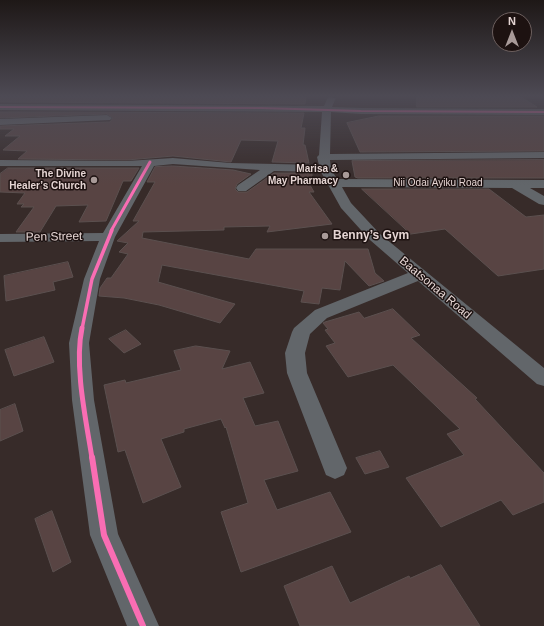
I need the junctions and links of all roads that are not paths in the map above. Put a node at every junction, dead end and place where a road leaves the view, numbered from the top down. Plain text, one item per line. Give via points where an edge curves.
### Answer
1 (327, 126) edge
2 (544, 155) edge
3 (149, 156) junction
4 (0, 163) edge
5 (324, 163) junction
6 (271, 168) junction
7 (332, 182) junction
8 (514, 184) junction
9 (544, 184) edge
10 (242, 188) dead end
11 (544, 201) edge
12 (108, 237) junction
13 (0, 238) edge
14 (418, 275) junction
15 (544, 379) edge
16 (335, 468) dead end
17 (143, 626) edge

1 - 5 street
2 - 5 street
3 - 4 street via 127,164
3 - 6 street via 173,161
3 - 12 street
5 - 6 street
5 - 7 street, Baatsonaa Road
6 - 10 street
7 - 8 street, Nii Odai Ayiku Road
7 - 14 street, Baatsonaa Road via 346,204 375,237
8 - 9 street, Nii Odai Ayiku Road
8 - 11 street
12 - 13 street, Pen Street
12 - 17 street via 92,279 79,343 84,400 104,535
14 - 15 street, Baatsonaa Road
14 - 16 street via 321,314 301,332 295,353 297,373

